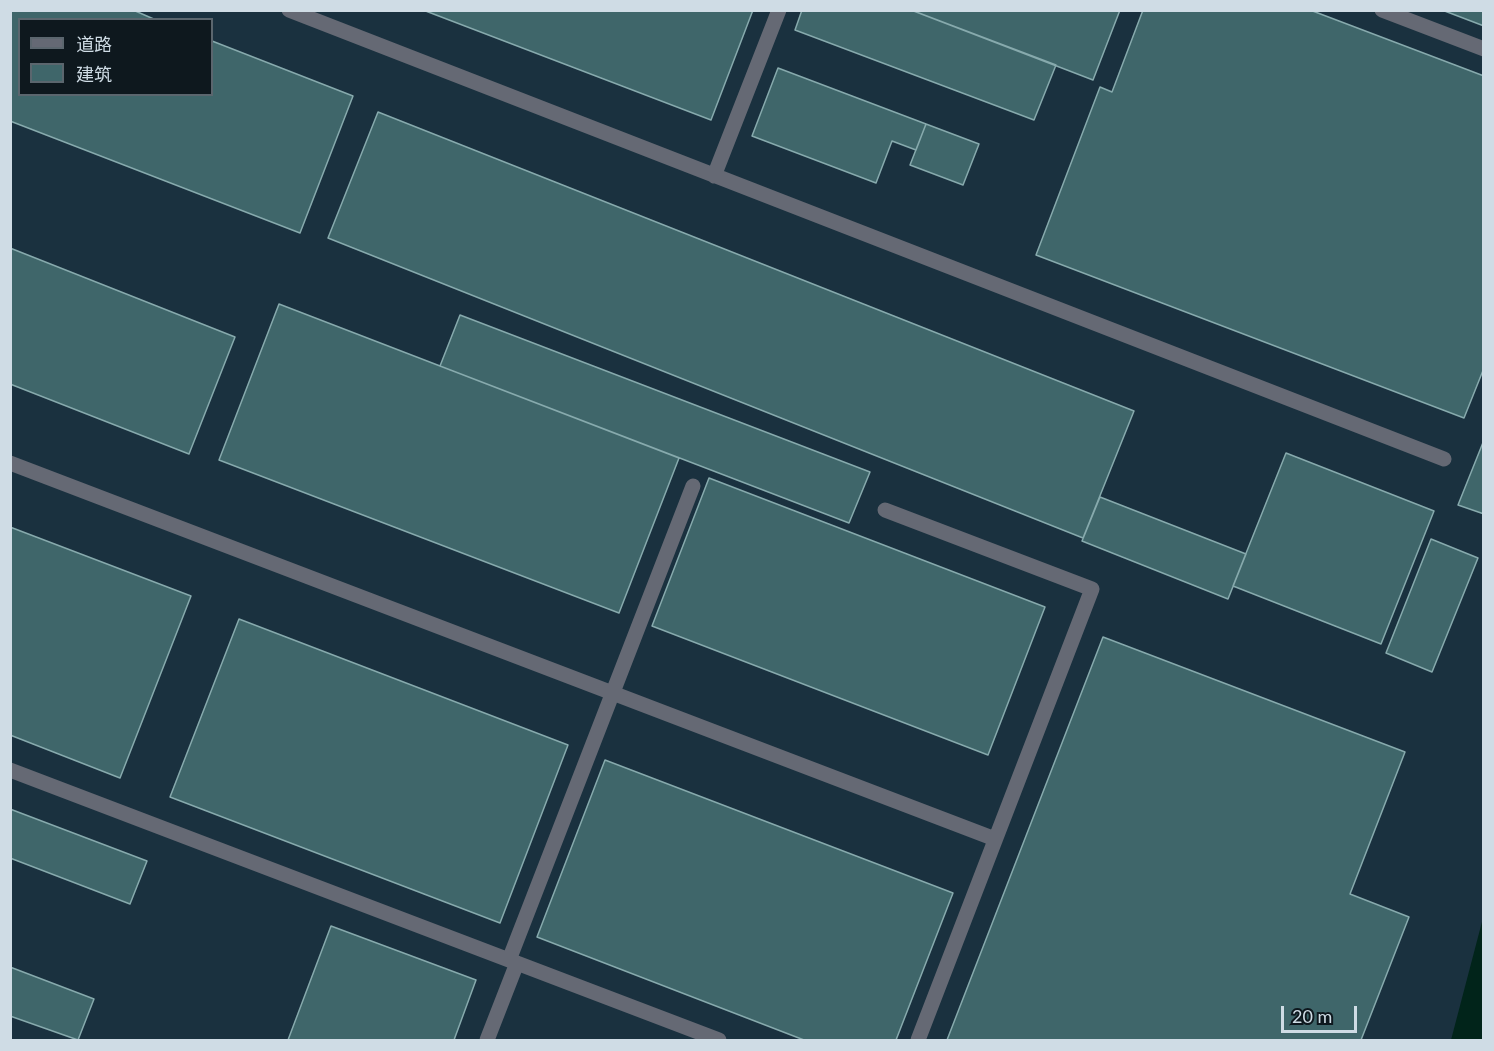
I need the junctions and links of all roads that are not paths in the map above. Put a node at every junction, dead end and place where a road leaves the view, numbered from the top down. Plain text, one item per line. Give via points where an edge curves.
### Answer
1 (289, 10) edge
2 (779, 10) edge
3 (1382, 10) edge
4 (1484, 49) edge
5 (714, 176) junction
6 (1444, 459) dead end
7 (10, 463) edge
8 (693, 486) dead end
9 (885, 510) dead end
10 (613, 693) junction
11 (10, 770) edge
12 (996, 839) junction
13 (513, 962) junction
14 (488, 1041) edge
15 (719, 1041) edge
16 (918, 1041) edge

1 - 5 street
2 - 5 street
3 - 4 street
5 - 6 street
7 - 10 street
8 - 10 street
9 - 12 street via 1092,589
10 - 12 street
10 - 13 street
11 - 13 street
12 - 16 street
13 - 14 street
13 - 15 street

